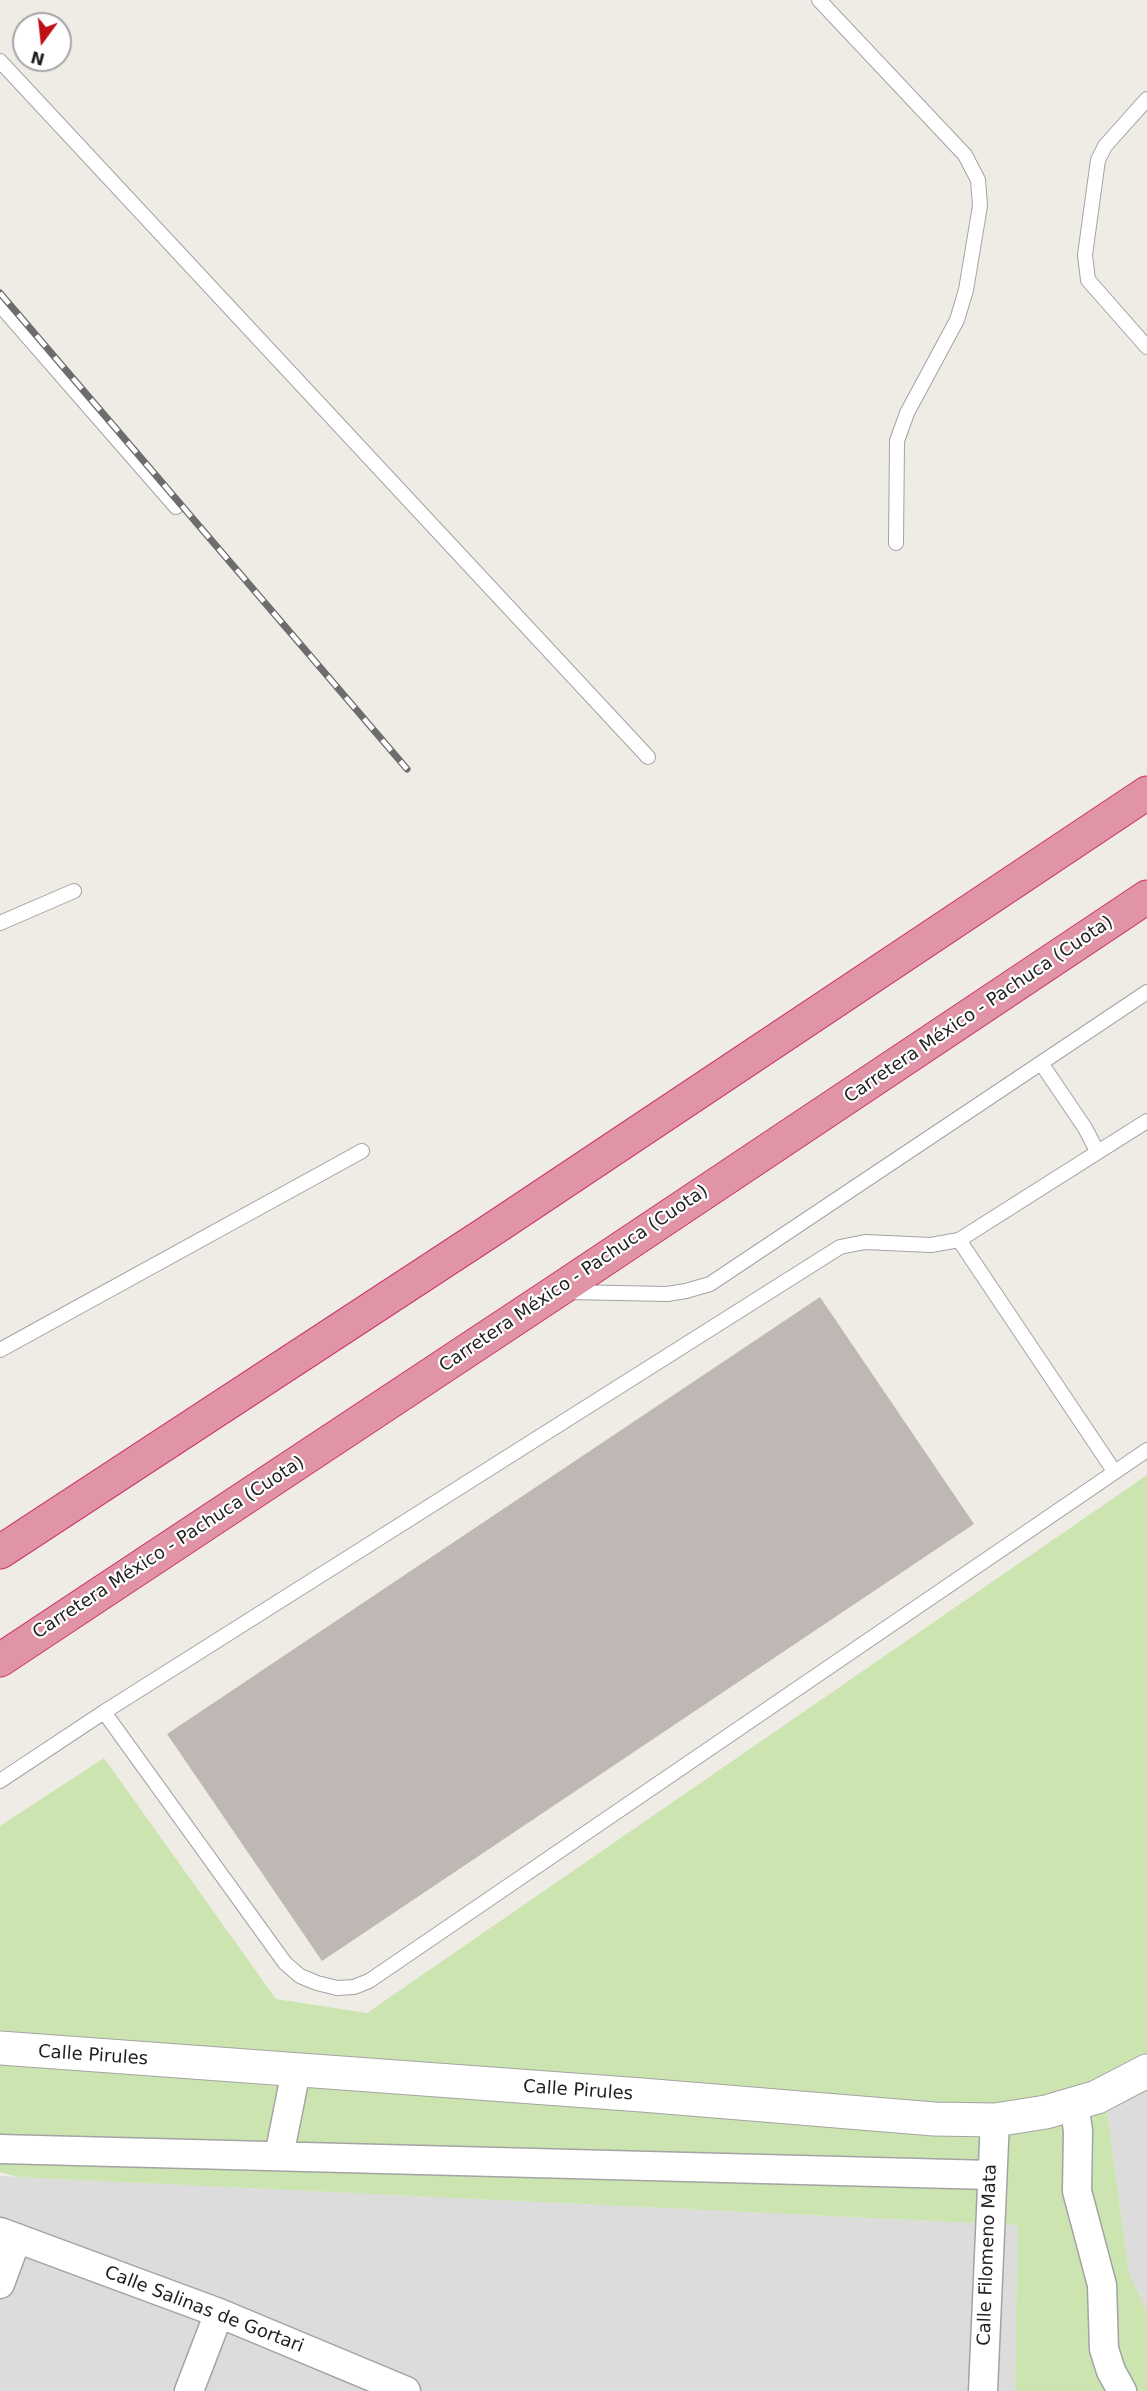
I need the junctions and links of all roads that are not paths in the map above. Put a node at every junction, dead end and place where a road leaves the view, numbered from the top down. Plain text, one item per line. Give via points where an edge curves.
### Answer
1 (819, 0) edge
2 (0, 61) edge
3 (1147, 99) edge
4 (0, 305) edge
5 (1147, 348) edge
6 (176, 507) dead end
7 (896, 543) dead end
8 (648, 757) dead end
9 (1147, 793) edge
10 (74, 891) dead end
11 (1147, 897) edge
12 (0, 923) edge
13 (1147, 992) edge
14 (1041, 1063) junction
15 (1147, 1121) edge
16 (362, 1151) dead end
17 (1096, 1151) junction
18 (959, 1240) junction
19 (557, 1292) junction
20 (0, 1350) edge
21 (1147, 1450) edge
22 (1114, 1471) junction
23 (0, 1551) edge
24 (0, 1660) edge
25 (104, 1712) junction
26 (0, 1781) edge
27 (0, 2048) edge
28 (296, 2071) junction
29 (1147, 2071) edge
30 (1070, 2106) junction
31 (995, 2120) junction
32 (0, 2149) edge
33 (279, 2156) junction
34 (991, 2175) junction
35 (8, 2235) edge
36 (0, 2284) edge
37 (219, 2313) junction
38 (189, 2391) edge
39 (406, 2391) edge
40 (983, 2391) edge
41 (1122, 2391) edge

1 - 7 lane via 965,155 978,180 980,206 957,320 907,413 897,441
2 - 8 lane
3 - 5 lane via 1105,146 1098,160 1085,255 1088,279
4 - 6 lane
9 - 23 highway
10 - 12 lane
11 - 19 highway, Carretera México - Pachuca (Cuota)
13 - 14 lane
14 - 17 lane
14 - 19 lane via 710,1284 667,1294
15 - 17 lane
16 - 20 lane
17 - 18 lane
18 - 22 lane
18 - 25 lane via 931,1245 865,1242 840,1247
19 - 24 highway, Carretera México - Pachuca (Cuota)
21 - 22 lane
22 - 25 lane via 369,1981 354,1987 317,1983 300,1976 285,1963
25 - 26 lane
27 - 28 street, Calle Pirules
28 - 31 street, Calle Pirules via 879,2116
28 - 33 street
29 - 30 street, Calle Pirules
30 - 31 street, Calle Pirules
30 - 41 street via 1078,2131 1077,2191 1102,2285 1104,2349
31 - 34 street, Calle Filomeno Mata
32 - 33 street
33 - 34 street
34 - 40 street, Calle Filomeno Mata
35 - 36 street
35 - 37 street, Calle Salinas de Gortari
37 - 38 street
37 - 39 street, Calle Salinas de Gortari

